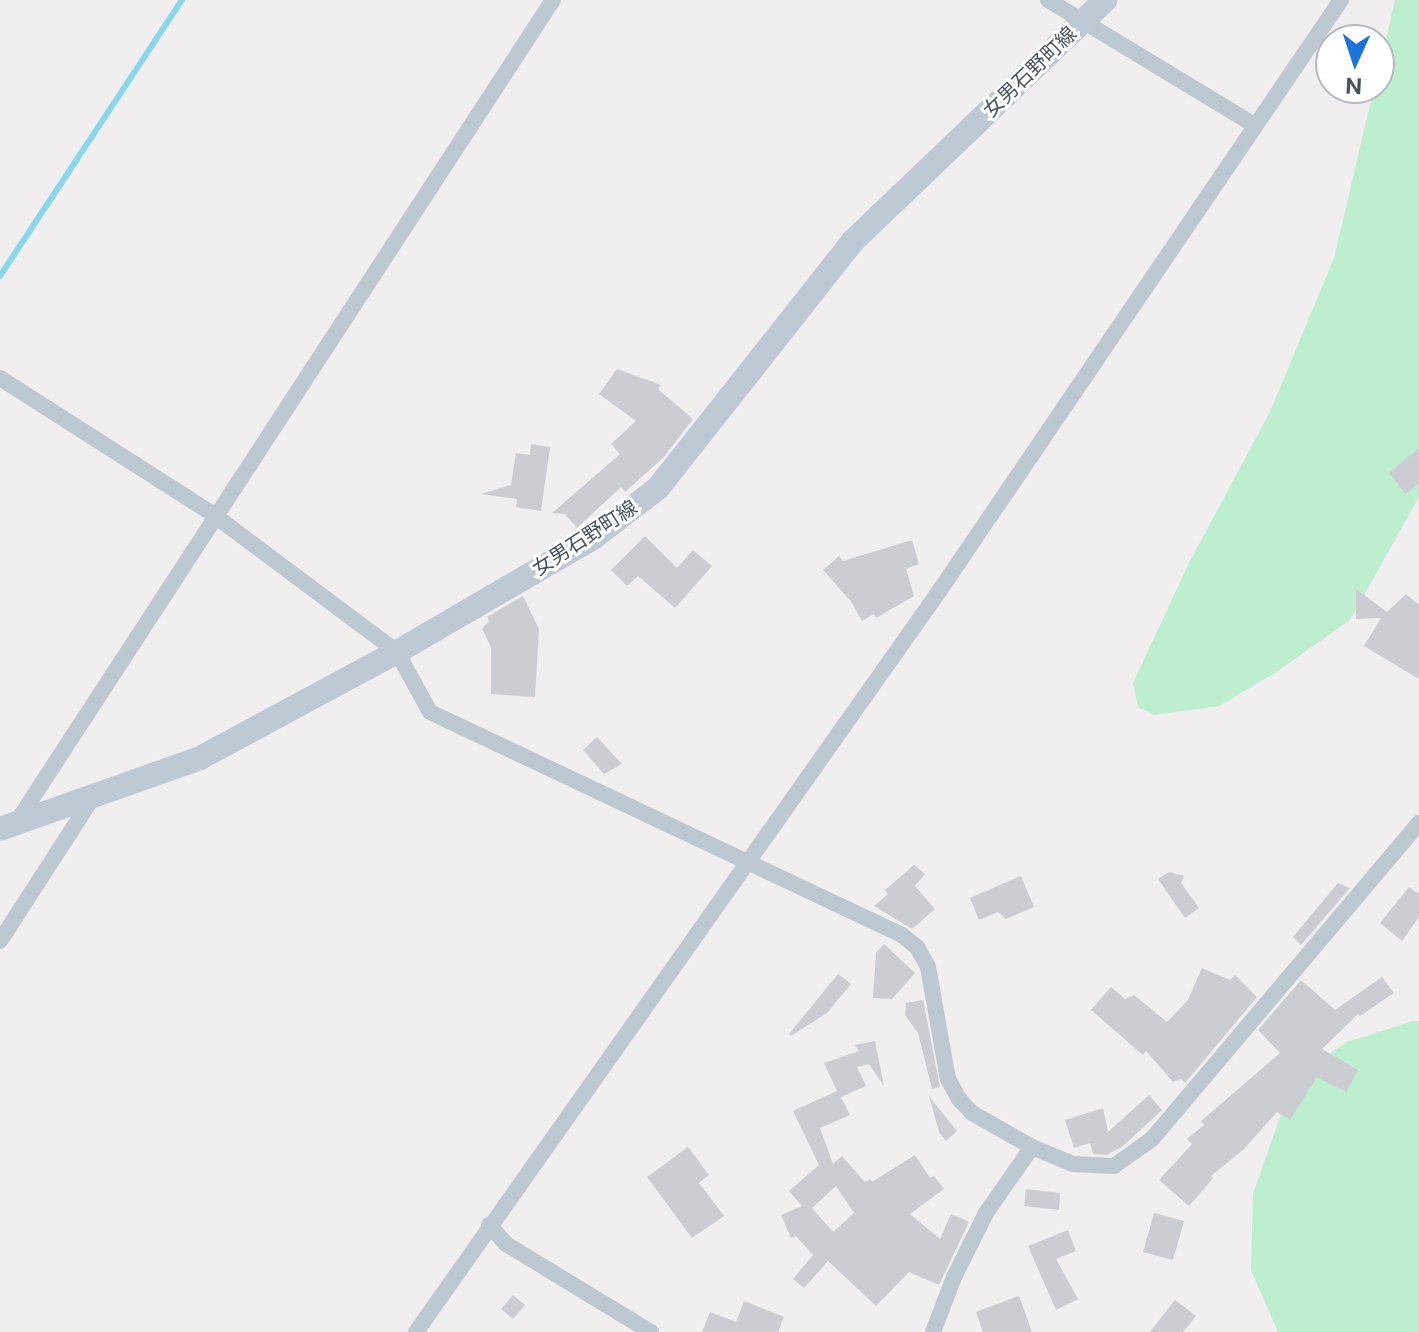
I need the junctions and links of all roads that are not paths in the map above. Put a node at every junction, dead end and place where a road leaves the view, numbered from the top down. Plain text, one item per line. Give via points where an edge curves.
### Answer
1 (553, 0) edge
2 (1048, 0) edge
3 (1105, 0) edge
4 (1341, 0) edge
5 (1081, 22) junction
6 (1254, 125) junction
7 (0, 378) edge
8 (214, 515) junction
9 (397, 652) junction
10 (92, 799) junction
11 (1419, 823) edge
12 (8, 826) edge
13 (748, 864) junction
14 (0, 941) edge
15 (1032, 1147) junction
16 (489, 1225) junction
17 (416, 1332) edge
18 (651, 1332) edge
19 (933, 1332) edge

1 - 8 street
2 - 5 street
3 - 5 main road, 女男石野町線
4 - 6 street
5 - 6 street
5 - 9 main road, 女男石野町線 via 853,241 658,488 593,538
6 - 13 street via 1123,325
7 - 8 street
8 - 9 street
8 - 12 street
9 - 10 main road, 女男石野町線 via 200,758
9 - 13 street via 430,712
10 - 12 main road, 女男石野町線
10 - 14 street
11 - 15 street via 1152,1139 1114,1166 1073,1164
13 - 15 street via 902,935 917,947 928,967 953,1089 972,1113
13 - 16 street
15 - 19 street via 986,1213
16 - 17 street
16 - 18 street via 506,1244

